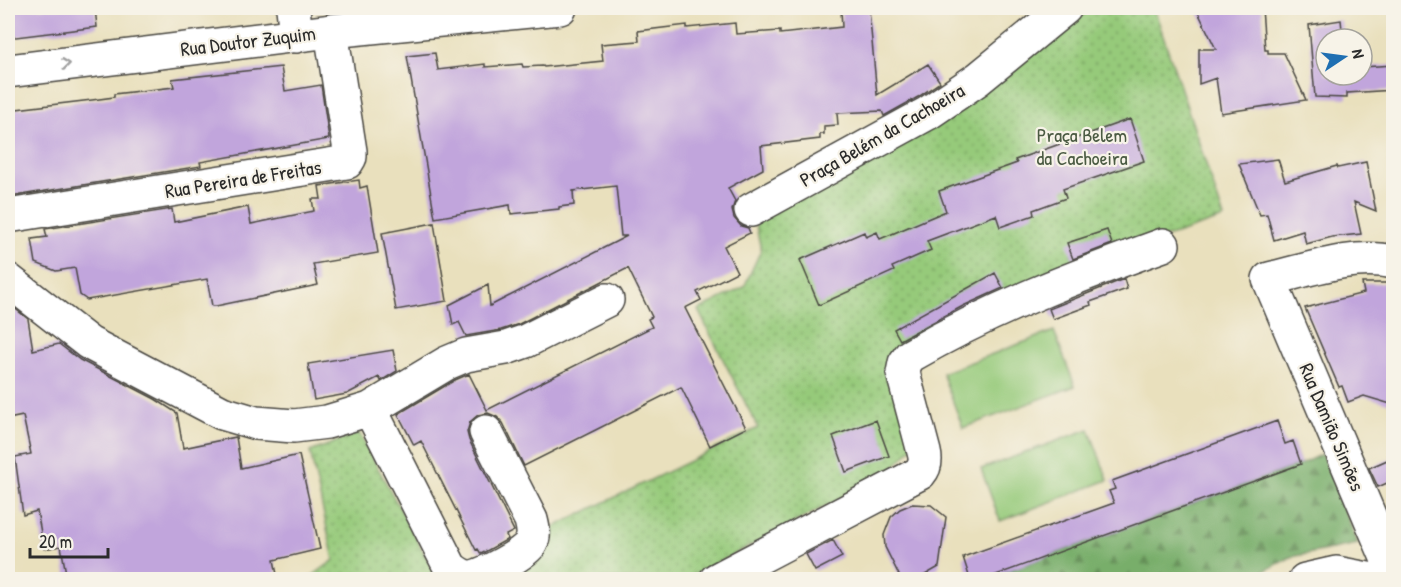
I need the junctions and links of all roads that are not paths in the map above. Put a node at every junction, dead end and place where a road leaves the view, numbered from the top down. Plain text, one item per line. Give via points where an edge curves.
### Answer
1 (560, 8) edge
2 (1065, 8) edge
3 (294, 22) edge
4 (348, 22) edge
5 (8, 71) edge
6 (751, 210) dead end
7 (8, 216) edge
8 (1162, 245) dead end
9 (1394, 262) edge
10 (8, 280) edge
11 (607, 300) dead end
12 (370, 409) junction
13 (486, 432) dead end
14 (1394, 574) edge
15 (716, 579) edge
16 (1305, 579) edge
17 (1372, 579) edge

1 - 4 street, Rua Doutor Zuquim
2 - 6 street, Praça Belém da Cachoeira via 978,79 928,112
3 - 4 street, Rua Doutor Zuquim
5 -> 3 street, Rua Doutor Zuquim
4 - 7 street, Rua Pereira de Freitas via 347,162
8 - 15 street via 1014,302 910,356 903,373 924,452 924,469
9 - 14 street, Rua Damião Simões via 1351,260 1269,279
10 - 12 street via 89,343 222,413 256,423 294,426 327,422
11 - 12 street via 526,341 447,363
12 - 13 street via 450,567 469,577 525,551 534,531
16 - 17 street via 1336,573

